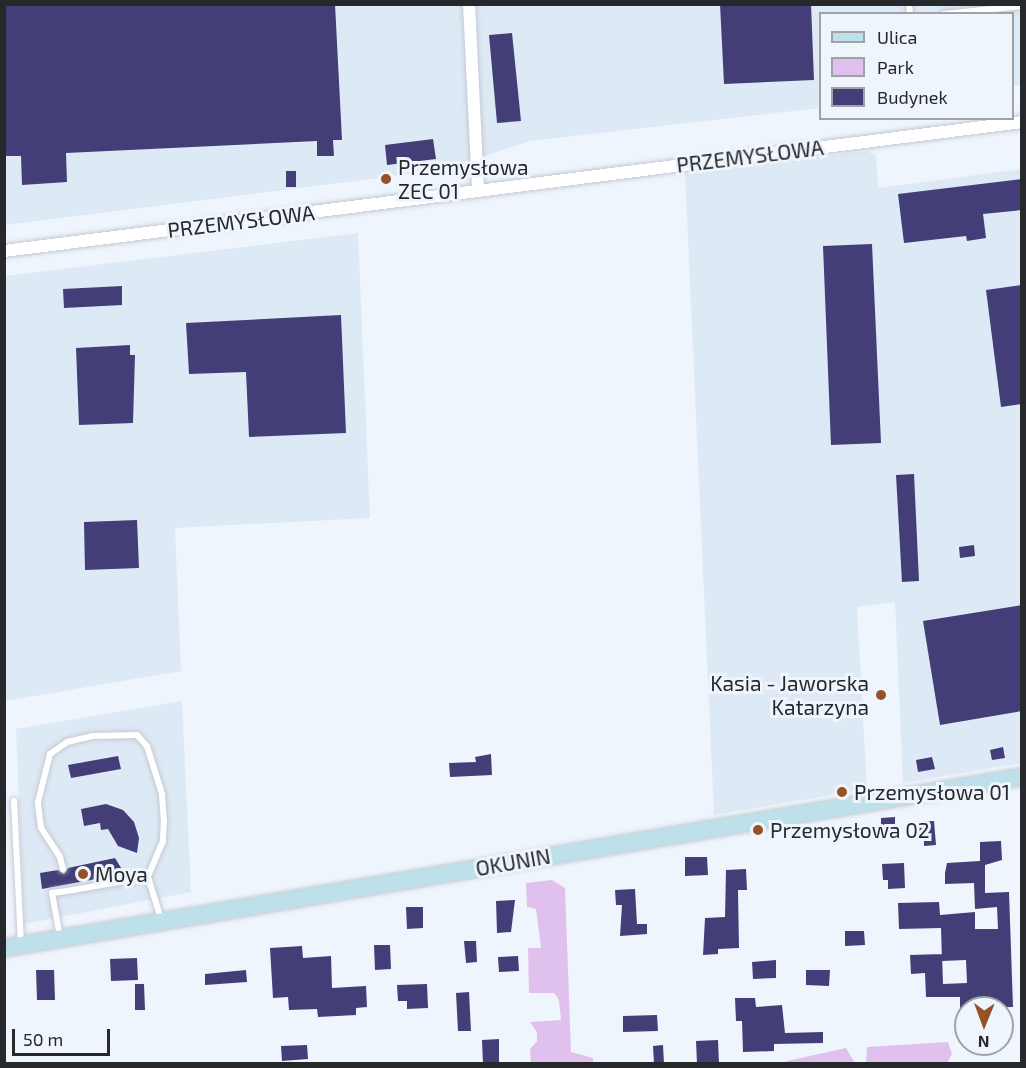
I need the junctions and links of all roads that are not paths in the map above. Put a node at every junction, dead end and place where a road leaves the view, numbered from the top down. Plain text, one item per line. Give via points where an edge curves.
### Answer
1 (469, 4) edge
2 (1022, 6) edge
3 (964, 12) edge
4 (1022, 122) edge
5 (478, 191) junction
6 (4, 251) edge
7 (1022, 777) edge
8 (14, 801) dead end
9 (63, 869) dead end
10 (148, 877) junction
11 (161, 919) junction
12 (60, 937) junction
13 (22, 944) junction
14 (4, 948) edge

1 - 5 street
2 - 3 lane
4 - 5 street, PRZEMYSŁOWA
5 - 6 street, PRZEMYSŁOWA
7 - 11 main road, OKUNIN
8 - 13 lane
9 - 10 lane via 60,856 45,838 40,819 41,777 50,754 67,742 93,736 137,735 147,746 162,794 163,841
10 - 11 lane
10 - 12 lane via 52,893
11 - 12 main road, OKUNIN
12 - 13 main road, OKUNIN
13 - 14 main road, OKUNIN

